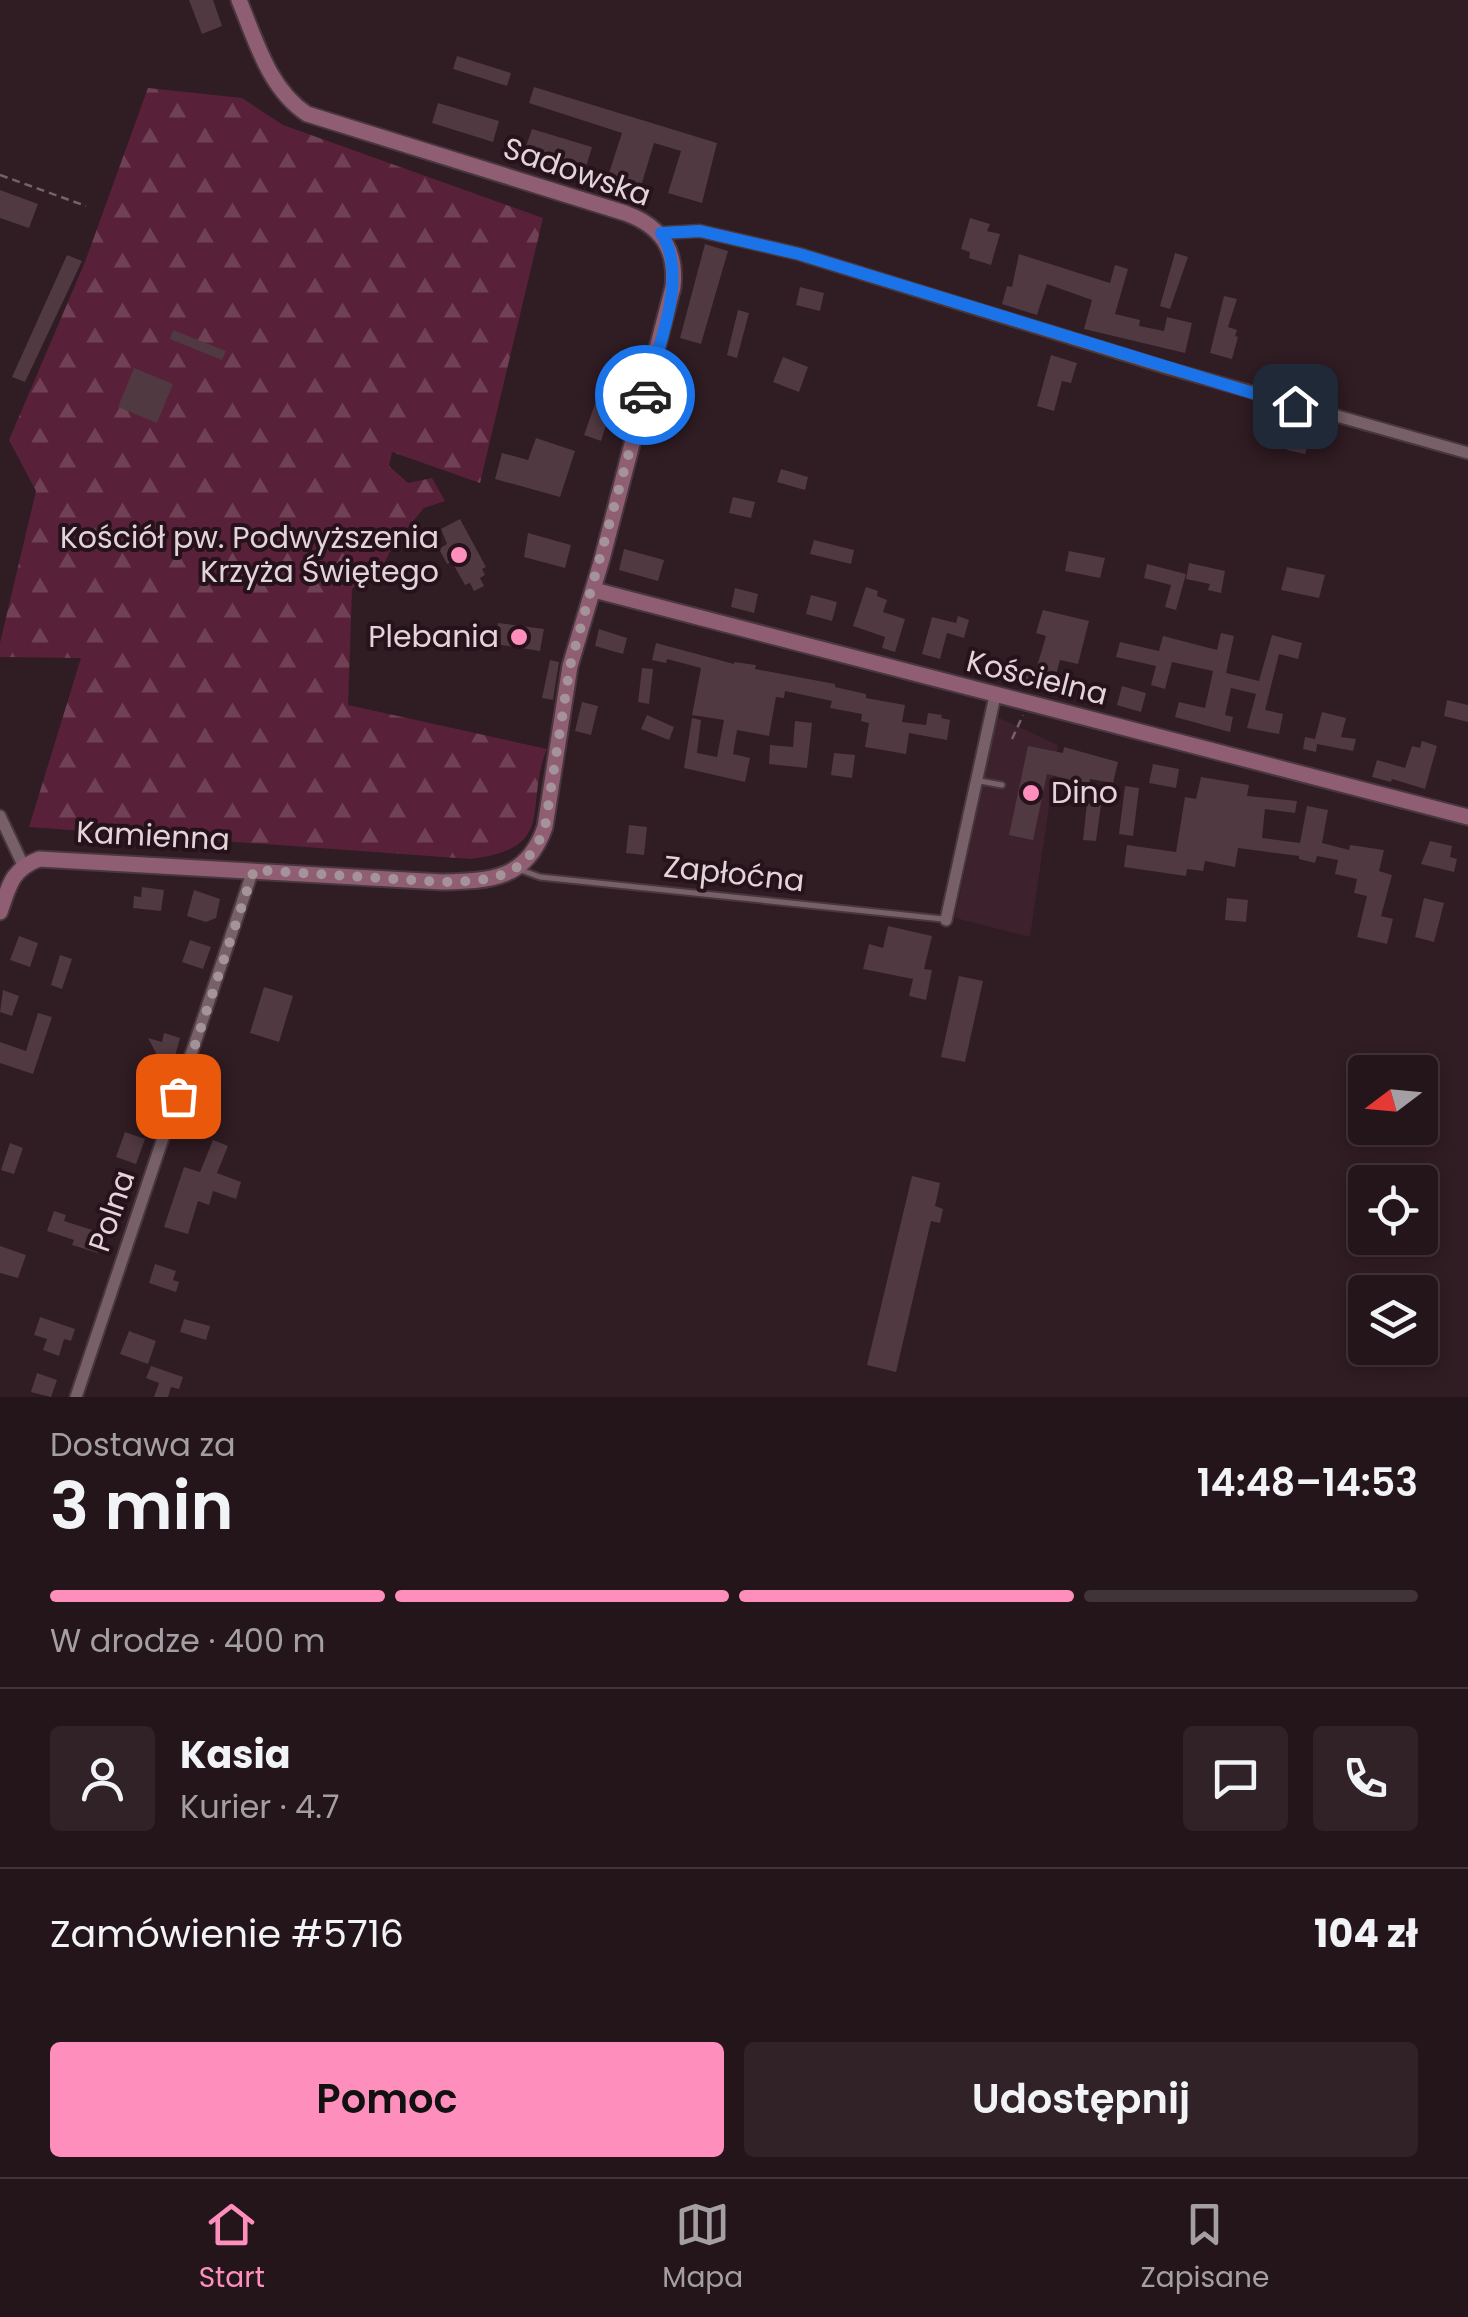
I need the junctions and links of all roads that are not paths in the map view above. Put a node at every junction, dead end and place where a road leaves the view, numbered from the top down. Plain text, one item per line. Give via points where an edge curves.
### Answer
1 (239, 0) edge
2 (661, 233) junction
3 (1468, 453) edge
4 (594, 590) junction
5 (996, 696) junction
6 (977, 780) junction
7 (1002, 786) dead end
8 (0, 816) edge
9 (1468, 817) edge
10 (22, 866) junction
11 (517, 869) junction
12 (254, 870) junction
13 (0, 912) edge
14 (946, 920) joint
15 (76, 1397) edge

1 - 2 street, Sadowska via 282,94 307,114 625,212
2 - 3 street via 700,231 799,254
2 - 4 street, Sadowska via 673,260 672,287
4 - 5 street, Kościelna
4 - 11 street via 570,666 545,827 538,848
5 - 6 street
5 - 9 street, Kościelna
6 - 7 lane
6 - 14 street
8 - 10 street
10 - 12 street, Kamienna via 54,858
10 - 13 street
11 - 12 street, Kamienna via 484,880 442,882
11 - 14 lane, Zapłoćna
12 - 15 street, Polna

